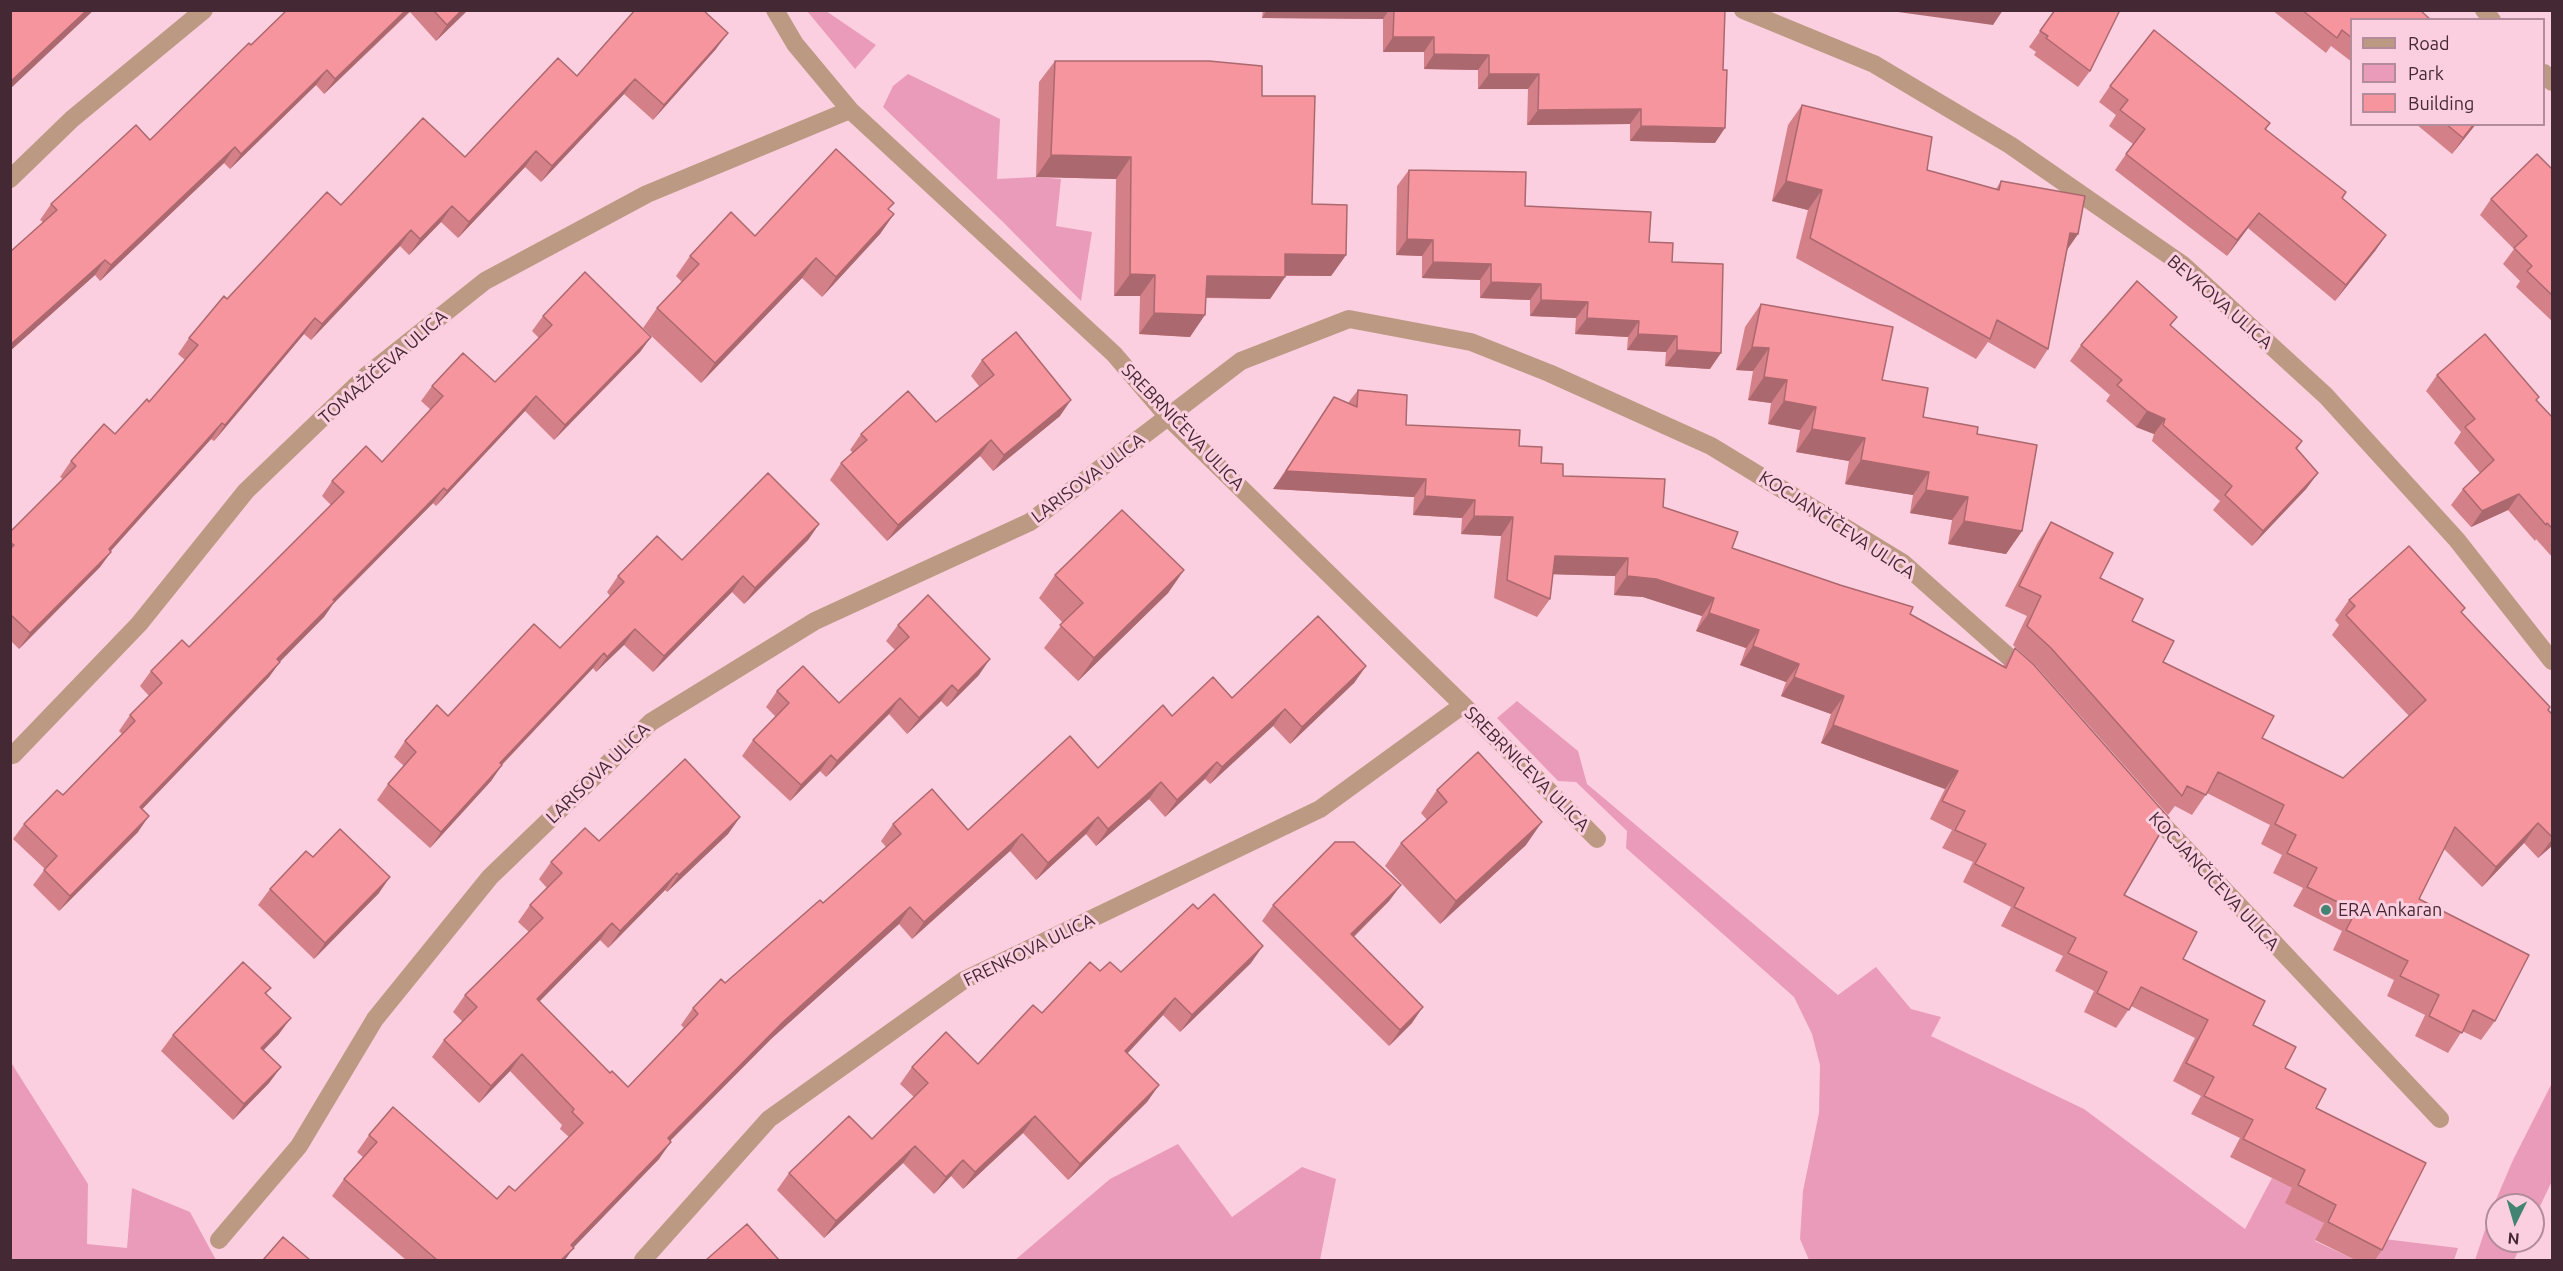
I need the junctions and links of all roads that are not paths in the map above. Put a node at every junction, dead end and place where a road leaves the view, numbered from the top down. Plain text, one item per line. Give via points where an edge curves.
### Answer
1 (204, 10) edge
2 (775, 10) edge
3 (1743, 10) edge
4 (850, 110) junction
5 (10, 179) edge
6 (1168, 417) junction
7 (2553, 661) edge
8 (2037, 684) edge
9 (1463, 705) junction
10 (13, 755) dead end
11 (2132, 792) edge
12 (1597, 839) dead end
13 (2440, 1119) dead end
14 (219, 1240) dead end
15 (643, 1260) edge

1 - 5 street via 72,119
2 - 4 street, SREBRNIČEVA ULICA via 795,44
3 - 7 street, BEVKOVA ULICA via 1874,64 2010,145 2183,265 2326,396 2457,540
4 - 6 street, SREBRNIČEVA ULICA via 1114,354
4 - 10 street, TOMAŽIČEVA ULICA via 647,194 485,281 368,375 246,491 139,624
6 - 8 street, KOCJANČIČEVA ULICA via 1241,361 1349,319 1471,342 1549,373 1721,452 1903,563
6 - 9 street, SREBRNIČEVA ULICA
6 - 14 street, LARISOVA ULICA via 1030,522 814,621 651,722 490,877 375,1019 299,1146
9 - 12 street, SREBRNIČEVA ULICA
9 - 15 street, FRENKOVA ULICA via 1320,809 964,980 769,1119
11 - 13 street, KOCJANČIČEVA ULICA

